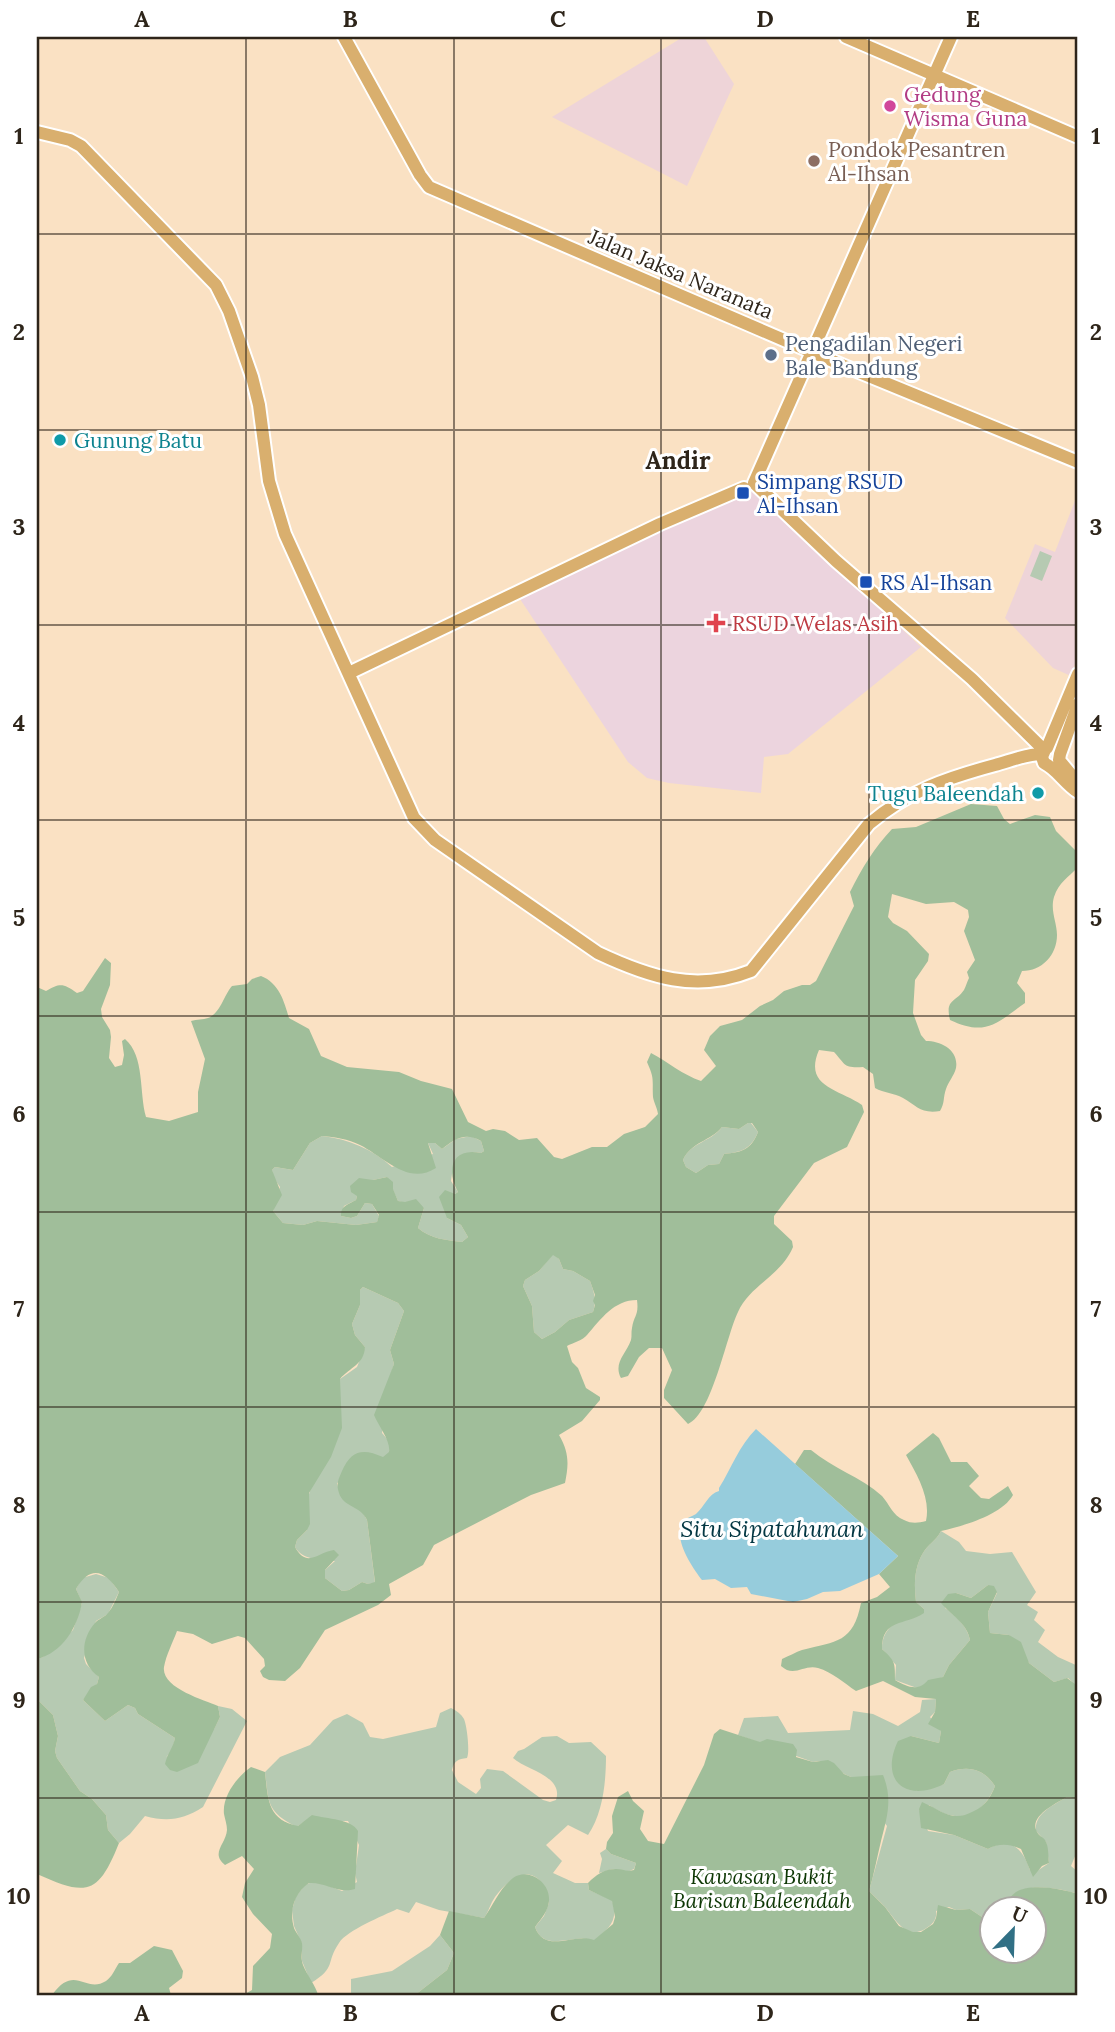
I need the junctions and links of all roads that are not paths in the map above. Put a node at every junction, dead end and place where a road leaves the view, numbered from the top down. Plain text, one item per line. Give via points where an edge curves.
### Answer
1 (344, 37) edge
2 (846, 37) edge
3 (951, 37) edge
4 (936, 75) junction
5 (37, 132) edge
6 (1078, 136) edge
7 (813, 352) junction
8 (1078, 462) edge
9 (749, 486) junction
10 (349, 673) junction
11 (1078, 674) edge
12 (1078, 704) edge
13 (1049, 756) junction
14 (1078, 783) edge
15 (1078, 792) edge

1 - 7 main road, Jalan Jaksa Naranata via 429,187
2 - 4 main road
3 - 4 main road
4 - 6 main road
4 - 7 main road
5 - 10 main road via 81,146 216,285 252,377 265,465 285,534
7 - 8 main road, Jalan Jaksa Naranata
7 - 9 main road
9 - 10 main road
9 - 13 main road via 981,688
10 - 13 main road via 391,771 424,830 598,953 663,978 726,981 751,971 869,824 890,806 951,778 1008,761
11 - 13 main road
12 - 13 main road
13 - 14 main road
13 - 15 main road

